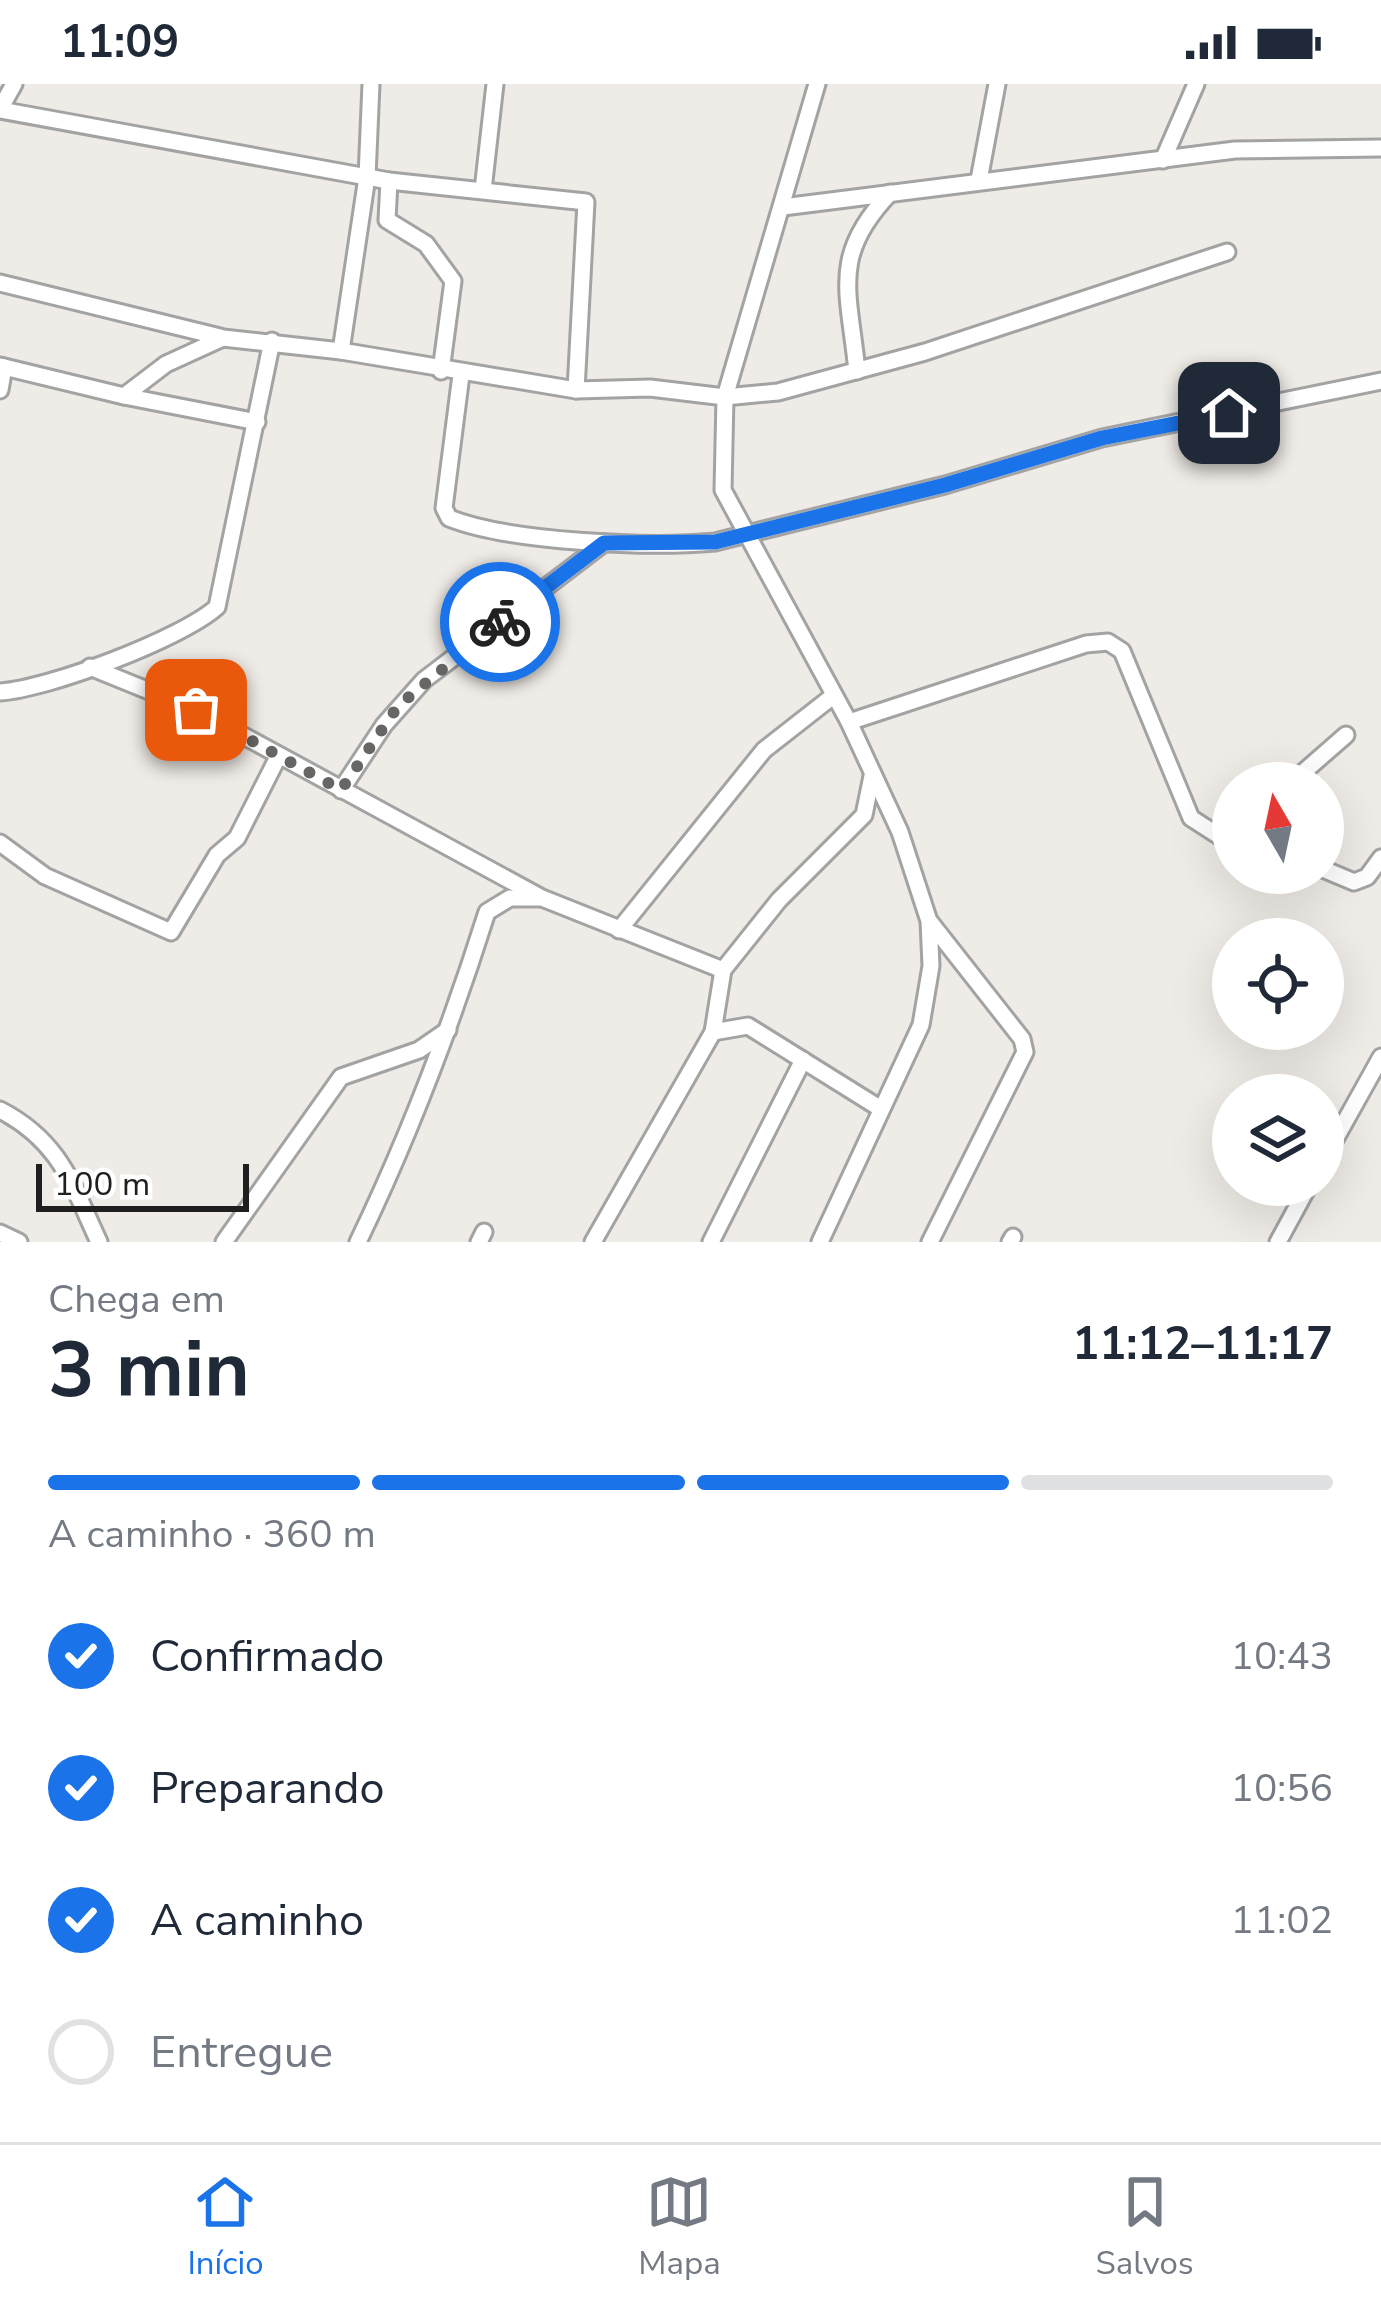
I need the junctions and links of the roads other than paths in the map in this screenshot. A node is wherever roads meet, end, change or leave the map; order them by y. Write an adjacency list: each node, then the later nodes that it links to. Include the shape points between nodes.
1 (14, 84): 7 (street)
2 (371, 84): 10 (street)
3 (496, 84): 13 (street)
4 (817, 84): 15 (street)
5 (997, 84): 11 (street)
6 (1196, 84): 9 (street)
7 (0, 109): 10 (street)
8 (1381, 148): 9 (street, via 1235,150)
9 (1163, 160): 11 (street)
10 (368, 177): 12 (street); 20 (street)
11 (980, 180): 14 (street)
12 (389, 181): 13 (street); 22 (street, via 387,220 426,244 453,281)
13 (483, 190): 27 (street, via 578,198 590,208)
14 (890, 194): 15 (street); 23 (street, via 862,222 849,252)
15 (783, 207): 29 (street)
16 (1227, 252): 23 (street)
17 (0, 283): 18 (street)
18 (223, 338): 19 (street); 28 (street, via 166,364)
19 (272, 341): 20 (street); 30 (street)
20 (341, 351): 22 (street)
21 (2, 366): 26 (street); 28 (street)
22 (441, 371): 24 (street)
23 (857, 371): 29 (street)
24 (461, 375): 27 (street); 32 (street, via 445,514)
25 (1381, 381): 31 (street, via 1102,438)
26 (0, 390)
27 (576, 391): 29 (street)
28 (124, 396): 30 (street)
29 (724, 397): 31 (street, via 723,490)
30 (256, 422): 33 (street, via 217,607)
31 (745, 535): 32 (street, via 683,545); 35 (street)
32 (604, 543): 41 (street, via 424,680)
33 (90, 668): 34 (street); 38 (street, via 196,710)
34 (0, 692)
35 (832, 696): 36 (street); 50 (street, via 764,750)
36 (849, 722): 40 (street); 43 (street, via 1108,642 1122,651 1190,818)
37 (1346, 735): 39 (street)
38 (278, 757): 41 (street); 45 (street, via 237,838 217,855 171,932 45,876)
39 (1316, 762)
40 (872, 774): 42 (street); 44 (street)
41 (341, 790): 48 (street)
42 (864, 815): 44 (street); 51 (street)
43 (1212, 830)
44 (900, 832): 49 (street)
45 (0, 843)
46 (1381, 858): 47 (street, via 1367,877)
47 (1344, 878)
48 (542, 898): 50 (street); 52 (street, via 510,898 487,912)
49 (929, 921): 56 (street, via 929,994); 68 (street, via 1025,1052)
50 (619, 930): 51 (street)
51 (723, 970): 53 (street)
52 (452, 1027): 63 (street, via 419,1050 340,1077); 64 (street)
53 (713, 1032): 55 (street, via 748,1026); 65 (street)
54 (1381, 1057): 58 (street)
55 (803, 1060): 56 (street); 66 (street)
56 (881, 1109): 67 (street)
57 (0, 1110): 62 (street, via 48,1143)
58 (1344, 1123)
59 (1298, 1206): 69 (street)
60 (0, 1232): 61 (street)
61 (19, 1242)
62 (99, 1242)
63 (224, 1242)
64 (358, 1242)
65 (593, 1242)
66 (711, 1242)
67 (820, 1242)
68 (930, 1242)
69 (1278, 1242)

